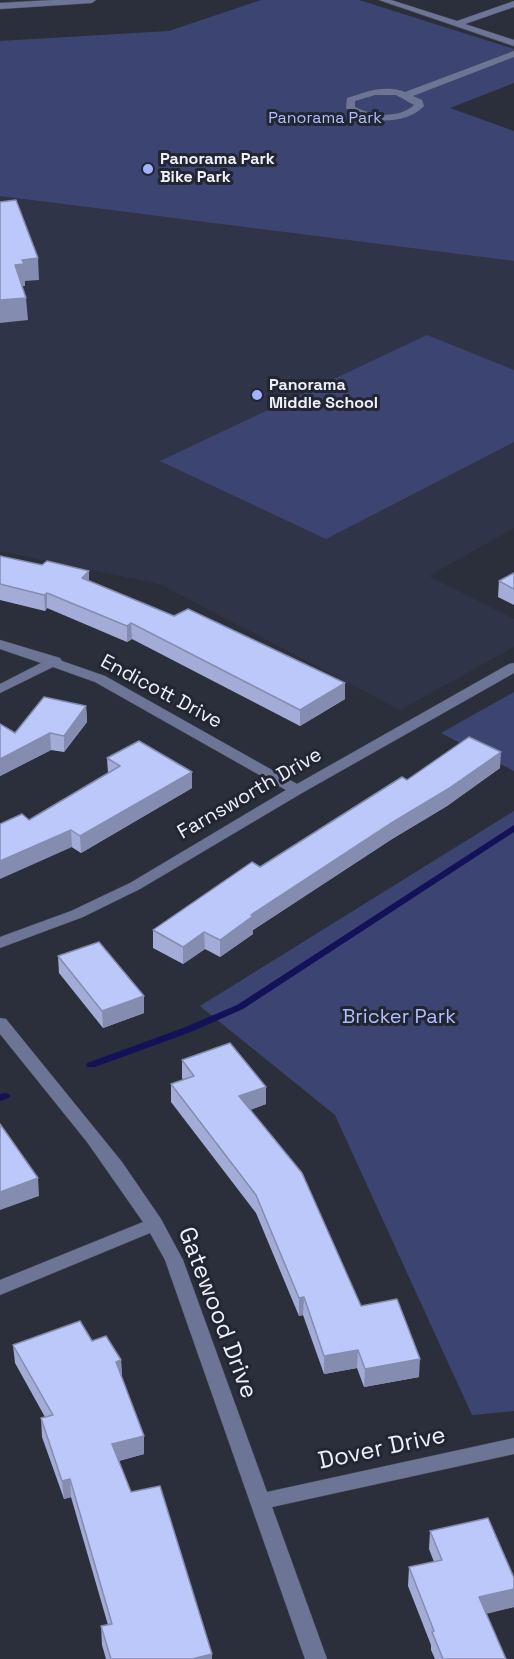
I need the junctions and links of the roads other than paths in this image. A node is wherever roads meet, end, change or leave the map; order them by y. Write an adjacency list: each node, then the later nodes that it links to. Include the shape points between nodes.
1 (92, 0): 4 (street)
2 (383, 0): 5 (street)
3 (514, 4): 5 (street)
4 (0, 6)
5 (458, 24): 6 (street)
6 (514, 43)
7 (514, 54): 8 (street)
8 (407, 95): 8 (street, via 363,93 348,104 366,115 400,116 419,106)
9 (0, 644): 10 (street, Endicott Drive)
10 (55, 662): 12 (street); 13 (street, Endicott Drive, via 100,679)
11 (514, 667): 13 (street, Farnsworth Drive)
12 (0, 689)
13 (297, 790): 14 (street, Farnsworth Drive, via 135,886 77,914)
14 (0, 942)
15 (0, 1023): 16 (street, Gatewood Drive, via 125,1180)
16 (155, 1224): 17 (street); 19 (street, Gatewood Drive, via 174,1260)
17 (0, 1288)
18 (514, 1446): 19 (street, Dover Drive)
19 (261, 1501): 20 (street, Gatewood Drive)
20 (316, 1659)

